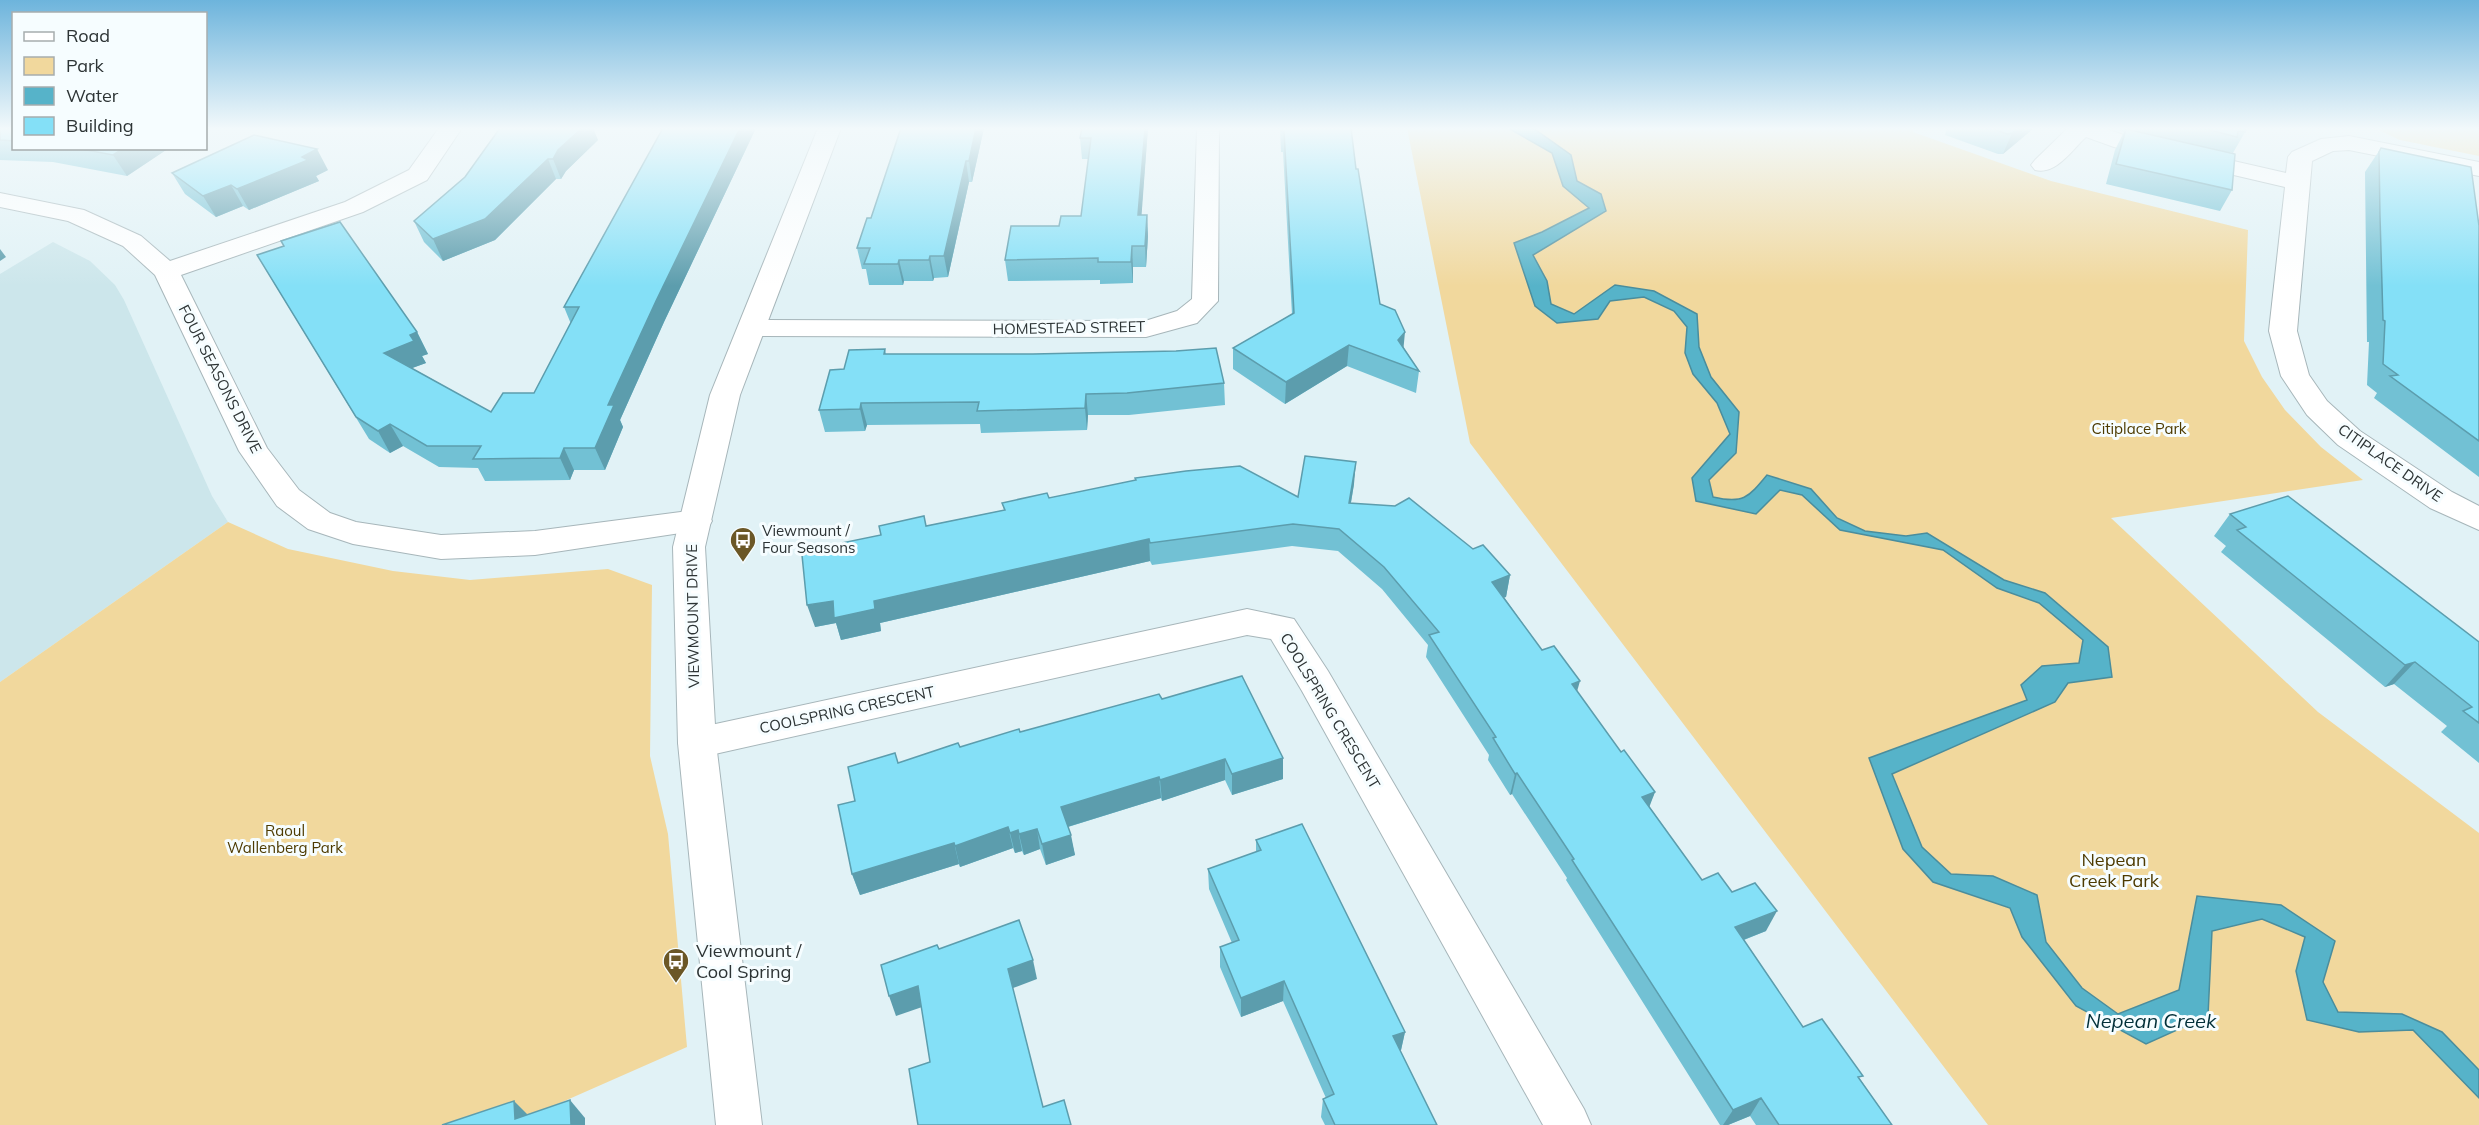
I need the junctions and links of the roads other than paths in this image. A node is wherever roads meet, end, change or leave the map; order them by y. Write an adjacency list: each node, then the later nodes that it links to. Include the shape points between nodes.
1 (407, 180): 7 (street, via 354,207)
2 (810, 180): 8 (street, VIEWMOUNT DRIVE)
3 (1207, 180): 8 (street, HOMESTEAD STREET, via 1205,301 1187,317 1146,329)
4 (2287, 180): 5 (street)
5 (2298, 183): 9 (street, CITIPLACE DRIVE, via 2283,332 2295,376 2317,408 2349,438 2441,500)
6 (0, 200): 7 (street, FOUR SEASONS DRIVE, via 75,215 132,241)
7 (166, 271): 10 (street, FOUR SEASONS DRIVE, via 254,451 288,498 319,521 354,533 441,547 536,543)
8 (753, 328): 10 (street, VIEWMOUNT DRIVE, via 725,395)
9 (2479, 519)
10 (696, 521): 11 (street, VIEWMOUNT DRIVE, via 690,547)
11 (697, 743): 12 (street, VIEWMOUNT DRIVE); 13 (street, COOLSPRING CRESCENT, via 1247,622 1282,628)
12 (739, 1125)
13 (1568, 1125)

